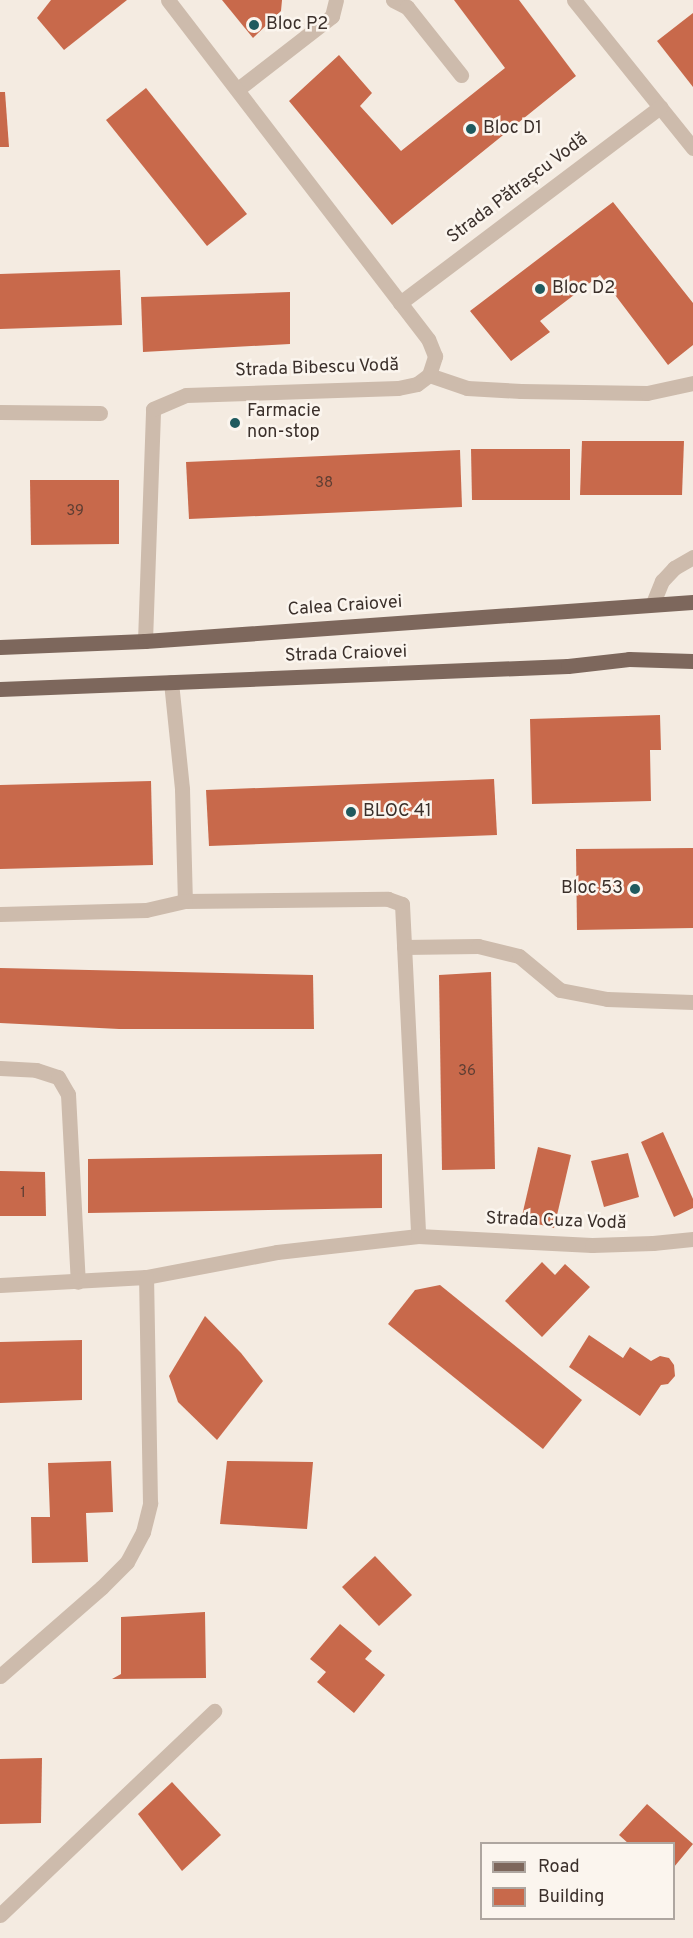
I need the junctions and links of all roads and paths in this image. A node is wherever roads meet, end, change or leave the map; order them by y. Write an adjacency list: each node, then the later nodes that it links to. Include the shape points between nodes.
1 (168, 0): 6 (street)
2 (336, 0): 6 (street, via 332,16)
3 (393, 0): 5 (street, via 407,7)
4 (574, 0): 7 (street)
5 (461, 75)
6 (238, 89): 9 (street)
7 (660, 107): 8 (street); 9 (street, Strada Pătrașcu Vodă)
8 (693, 148)
9 (400, 303): 10 (street, via 428,339 435,356)
10 (429, 375): 11 (street, via 467,388 521,391 647,393); 17 (street, Strada Bibescu Vodă, via 417,384 398,388 186,395 153,409)
11 (693, 383)
12 (0, 412): 13 (street)
13 (100, 413)
14 (693, 557): 16 (street, via 662,581)
15 (693, 602): 16 (main road, Calea Craiovei)
16 (652, 603): 17 (main road, Calea Craiovei)
17 (145, 641): 18 (main road, Calea Craiovei)
18 (0, 647)
19 (693, 661): 20 (main road, Strada Craiovei, via 628,659 568,666)
20 (171, 682): 21 (main road, Strada Craiovei); 22 (street, via 182,789)
21 (0, 689)
22 (185, 901): 23 (street, via 146,910); 24 (street, via 388,900 402,904)
23 (0, 914)
24 (404, 947): 25 (street, via 478,946 519,956 560,990 607,999); 27 (street)
25 (693, 1002)
26 (0, 1068): 30 (street, via 36,1070 58,1077 68,1094)
27 (418, 1236): 28 (street, Strada Cuza Vodă, via 592,1245); 29 (street, Strada Cuza Vodă, via 277,1252)
28 (693, 1239)
29 (146, 1277): 30 (street, Strada Cuza Vodă); 32 (street, via 150,1503 143,1532 127,1562)
30 (78, 1282): 31 (street, Strada Cuza Vodă)
31 (0, 1285)
32 (0, 1676)
33 (214, 1711): 34 (street)
34 (0, 1915)

